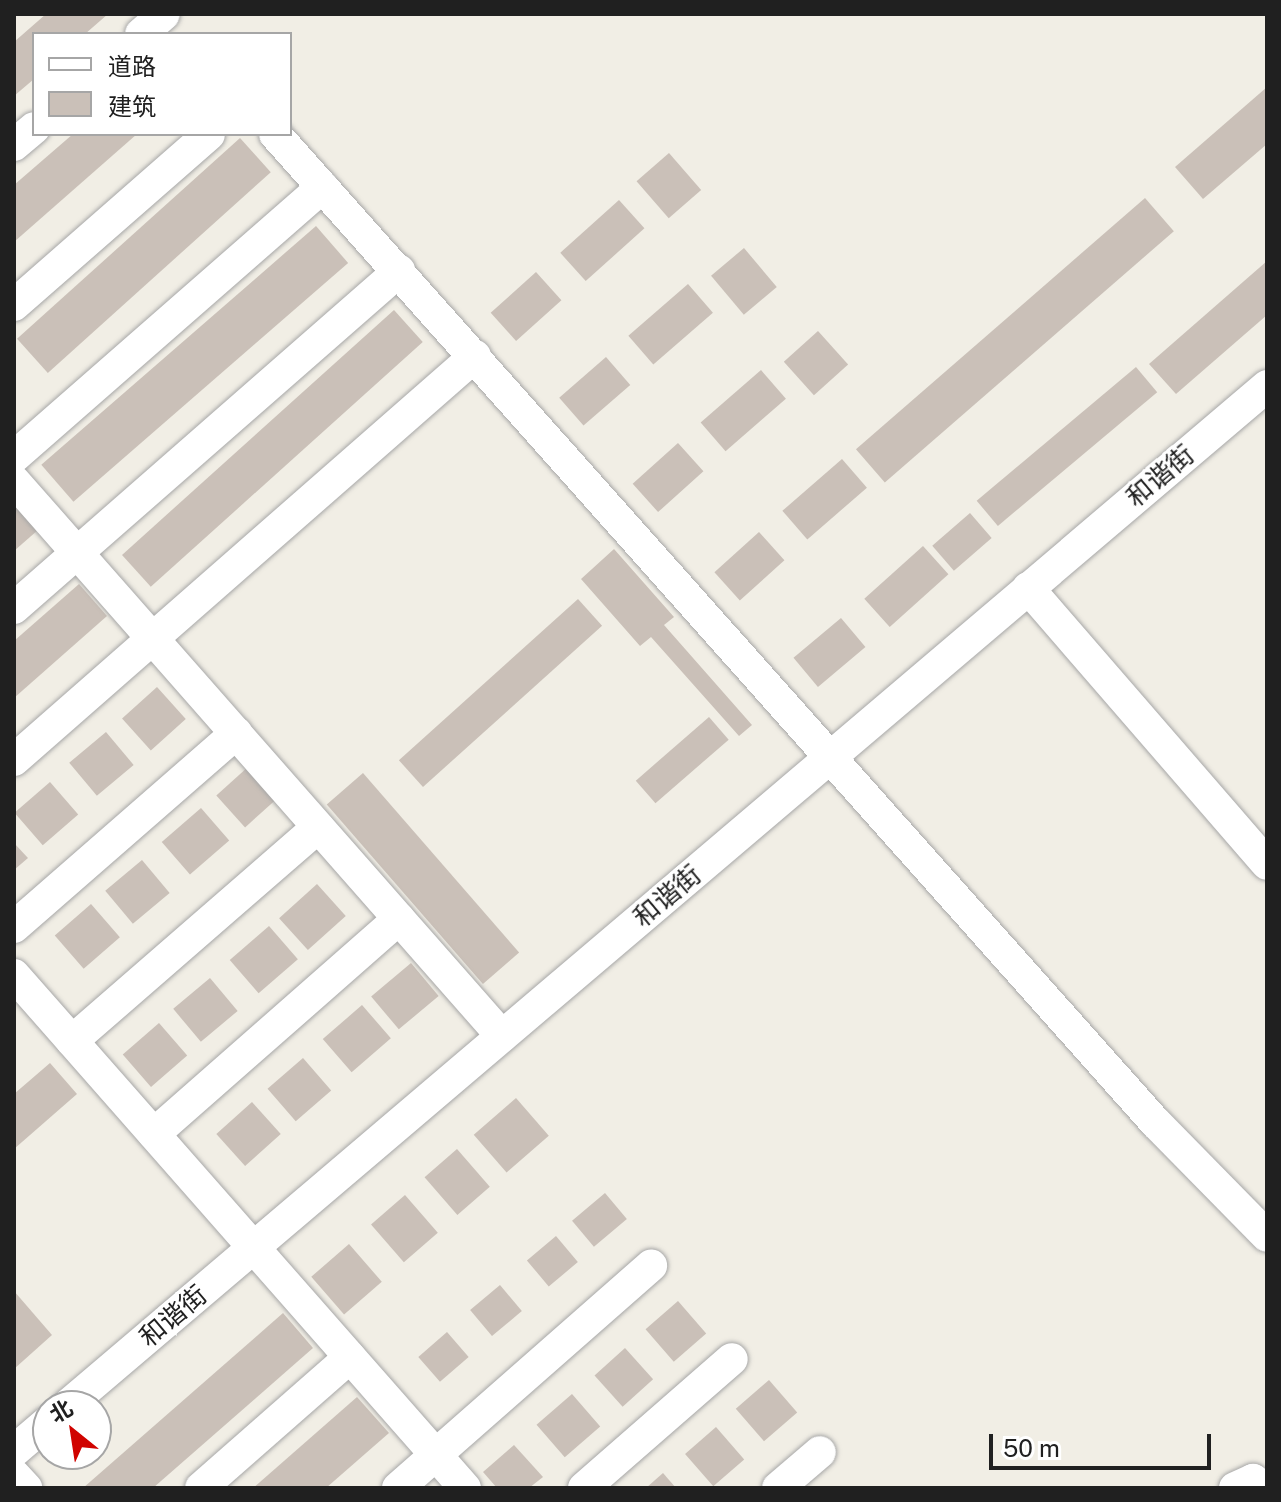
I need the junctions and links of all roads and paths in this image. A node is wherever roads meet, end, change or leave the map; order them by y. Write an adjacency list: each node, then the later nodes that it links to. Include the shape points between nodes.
1 (165, 14): 2 (street); 3 (street)
2 (143, 32)
3 (183, 32)
4 (32, 130): 7 (street)
5 (207, 136): 10 (street)
6 (277, 136): 8 (street)
7 (14, 145)
8 (322, 187): 9 (street); 13 (street)
9 (399, 271): 11 (street); 15 (street)
10 (14, 305)
11 (475, 356): 18 (street); 20 (street)
12 (1267, 386): 16 (street, 和谐街)
13 (14, 457)
14 (14, 481): 15 (street)
15 (77, 552): 17 (street); 18 (street)
16 (1028, 588): 20 (street, 和谐街); 23 (street)
17 (14, 608)
18 (152, 638): 19 (street); 21 (street)
19 (236, 733): 22 (street); 25 (street)
20 (833, 754): 27 (street, 和谐街); 30 (street, via 1156,1123)
21 (14, 760)
22 (318, 827): 24 (street); 28 (street)
23 (1267, 864)
24 (399, 919): 27 (street); 29 (street)
25 (14, 927)
26 (14, 975): 28 (street)
27 (502, 1036): 31 (street, 和谐街)
28 (72, 1041): 29 (street)
29 (154, 1134): 31 (street)
30 (1267, 1236)
31 (253, 1247): 33 (street); 35 (street, 和谐街)
32 (651, 1266): 39 (street)
33 (350, 1357): 39 (street); 42 (street)
34 (732, 1359): 45 (street)
35 (86, 1390)
36 (32, 1436): 37 (street)
37 (14, 1451)
38 (820, 1452): 46 (street)
39 (436, 1455): 43 (street); 44 (street)
40 (14, 1475): 41 (street)
41 (26, 1488)
42 (201, 1488)
43 (398, 1488)
44 (465, 1488)
45 (584, 1488)
46 (778, 1488)

